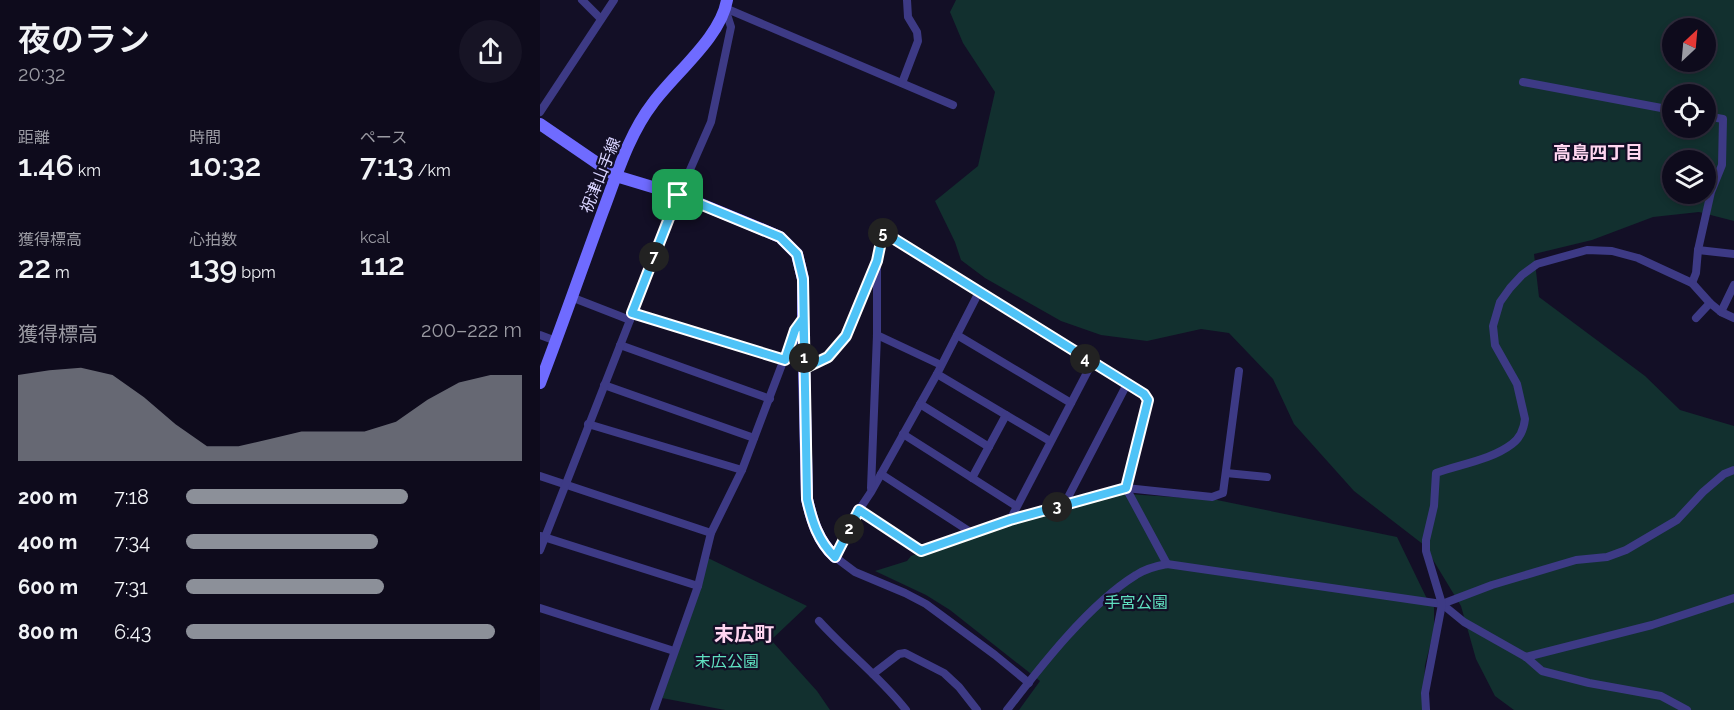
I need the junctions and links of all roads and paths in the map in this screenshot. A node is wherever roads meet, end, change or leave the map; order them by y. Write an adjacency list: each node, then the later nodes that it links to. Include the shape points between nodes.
1 (582, 0): 5 (street)
2 (614, 0): 5 (street)
3 (908, 0): 7 (street, via 908,17 918,41)
4 (726, 4): 7 (street); 13 (street, 祝津山手線, via 708,39 643,116); 14 (street, via 731,27 711,122)
5 (601, 19): 10 (street)
6 (1523, 82): 9 (street)
7 (902, 83): 8 (street)
8 (953, 105)
9 (1662, 108)
10 (540, 112)
11 (1716, 118): 15 (street, via 1723,119 1722,165 1710,192)
12 (540, 124): 13 (street)
13 (616, 176): 14 (street); 21 (street, 祝津山手線)
14 (678, 195): 24 (street); 27 (street, via 780,237 797,254 803,279)
15 (1698, 250): 16 (street); 18 (street)
16 (1734, 254)
17 (877, 261): 20 (street, via 883,232); 29 (street); 36 (street, via 846,336 828,357)
18 (1692, 283): 22 (street); 73 (street, via 1638,258 1587,250 1537,264 1510,288 1500,302 1492,326 1496,345 1517,384 1524,424 1512,444 1436,473 1426,550)
19 (1734, 285): 23 (street)
20 (979, 292): 30 (street); 34 (street)
21 (571, 297): 24 (street); 31 (street, 祝津山手線)
22 (1710, 303): 23 (street); 25 (street)
23 (1721, 312): 26 (street)
24 (631, 316): 32 (street); 33 (street)
25 (1696, 318)
26 (1734, 318)
27 (803, 319): 33 (street); 36 (street)
28 (540, 335): 31 (street)
29 (877, 335): 35 (street); 60 (street)
30 (957, 335): 35 (street); 43 (street)
31 (556, 340): 39 (street, 祝津山手線)
32 (620, 345): 41 (street); 42 (street)
33 (785, 360): 42 (street)
34 (1092, 363): 40 (street); 43 (street)
35 (941, 365): 38 (street)
36 (805, 368): 69 (street, via 807,499 812,522)
37 (1239, 371): 53 (street)
38 (937, 374): 44 (street); 45 (street)
39 (541, 380)
40 (1127, 384): 59 (street, via 1148,400); 61 (street)
41 (604, 385): 46 (street); 48 (street)
42 (770, 399): 48 (street)
43 (1071, 403): 49 (street)
44 (920, 404): 47 (street); 50 (street)
45 (1006, 415): 49 (street); 50 (street)
46 (588, 424): 51 (street); 58 (street)
47 (903, 434): 54 (street); 57 (street)
48 (754, 438): 51 (street)
49 (1050, 441): 62 (street)
50 (989, 447): 57 (street)
51 (742, 470): 66 (street)
52 (1734, 470): 73 (street, via 1703,492 1677,520 1626,550 1607,557 1576,560)
53 (1226, 473): 56 (street); 59 (street, via 1223,493 1212,497)
54 (881, 474): 60 (street); 65 (street)
55 (540, 476): 58 (street)
56 (1267, 477)
57 (972, 478): 62 (street)
58 (566, 485): 66 (street); 67 (street)
59 (1126, 488): 61 (street); 70 (street)
60 (871, 492): 63 (street)
61 (1064, 505): 64 (street)
62 (1016, 506): 64 (street)
63 (859, 510): 65 (street, via 921,551); 69 (street)
64 (1010, 520): 65 (street)
65 (972, 532)
66 (711, 533): 71 (street)
67 (542, 536): 68 (street); 71 (street)
68 (540, 550)
69 (835, 557): 79 (street, via 855,572 926,604)
70 (1167, 564): 73 (street); 79 (street, via 1138,574 1118,587 1059,646)
71 (698, 586): 76 (street)
72 (1734, 598): 77 (street, via 1652,625)
73 (1442, 604): 77 (street); 84 (street, via 1425,693)
74 (540, 608): 76 (street)
75 (819, 621): 78 (street)
76 (674, 651): 80 (street)
77 (1526, 657): 85 (street, via 1542,671 1661,696)
78 (873, 674): 81 (street); 82 (street, via 905,653 944,673)
79 (1029, 683): 83 (street)
80 (654, 710)
81 (906, 710)
82 (977, 710)
83 (1007, 710)
84 (1426, 710)
85 (1687, 710)

